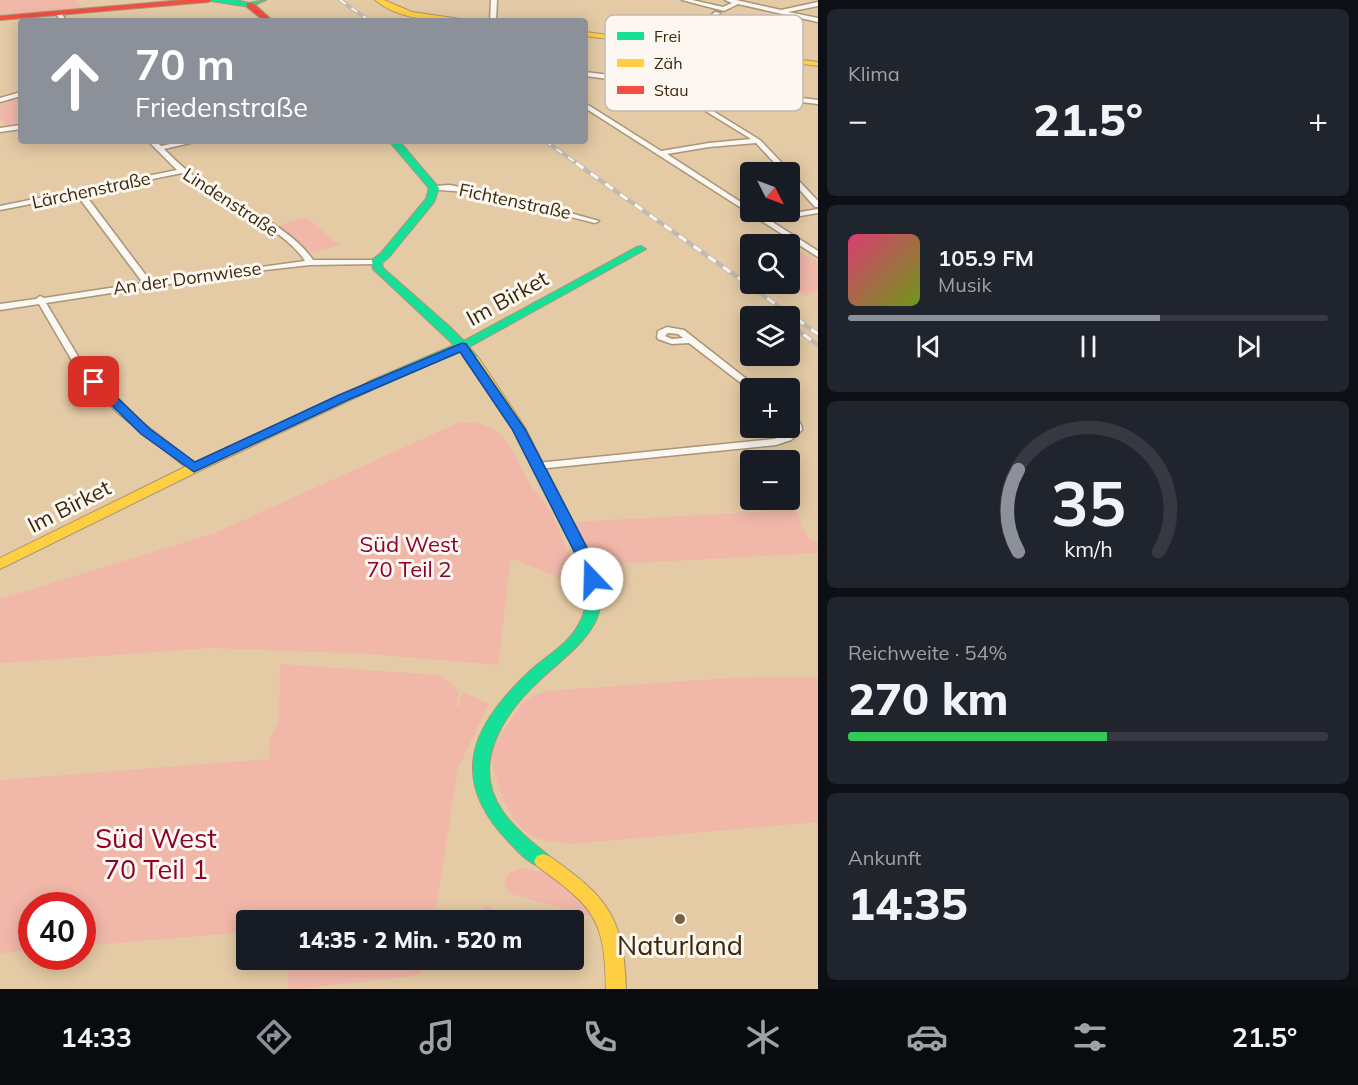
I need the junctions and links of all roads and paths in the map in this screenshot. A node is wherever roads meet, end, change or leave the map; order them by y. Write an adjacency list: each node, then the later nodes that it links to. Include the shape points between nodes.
1 (209, 0): 5 (street); 14 (street)
2 (494, 0): 19 (street)
3 (685, 0): 8 (street, via 724,9)
4 (728, 0): 8 (street)
5 (234, 1): 6 (street)
6 (257, 1): 17 (street)
7 (385, 2): 18 (street, via 418,14)
8 (737, 2): 10 (street)
9 (818, 4): 10 (street)
10 (779, 12): 13 (street)
11 (717, 13): 12 (street)
12 (715, 15)
13 (794, 15)
14 (61, 17): 16 (street)
15 (803, 17): 20 (street)
16 (0, 18)
17 (267, 18)
18 (448, 18)
19 (493, 18)
20 (818, 20)
21 (588, 34): 22 (street)
22 (605, 36)
23 (803, 62): 24 (street)
24 (818, 64)
25 (588, 74): 26 (street)
26 (605, 76)
27 (18, 95): 28 (street)
28 (0, 100)
29 (803, 100): 30 (street)
30 (818, 102)
31 (588, 107): 40 (street)
32 (709, 111): 35 (street)
33 (18, 127): 34 (street)
34 (1, 128)
35 (758, 141): 40 (street); 41 (street)
36 (155, 144): 39 (street, Lindenstraße)
37 (180, 144): 39 (street)
38 (397, 144): 44 (street)
39 (159, 148): 42 (street, Lindenstraße)
40 (661, 153): 46 (street)
41 (778, 162)
42 (183, 171): 45 (street, Lärchenstraße); 56 (street, Lindenstraße, via 281,234)
43 (800, 186): 47 (street)
44 (434, 188): 51 (street, Fichtenstraße, via 450,187 558,209); 55 (street, via 431,200)
45 (80, 193): 48 (street, Lärchenstraße); 57 (street)
46 (740, 204)
47 (818, 205)
48 (0, 208)
49 (818, 211): 50 (street)
50 (800, 214)
51 (595, 221)
52 (767, 222): 54 (street)
53 (641, 249): 61 (street, Im Birket)
54 (818, 255)
55 (376, 262): 56 (street, An der Dornwiese); 61 (street, via 378,269)
56 (310, 263): 57 (street, An der Dornwiese)
57 (147, 283): 58 (street, An der Dornwiese)
58 (40, 299): 59 (street, An der Dornwiese); 65 (street, via 81,369 120,410)
59 (0, 307)
60 (690, 340): 62 (street)
61 (462, 346): 64 (street, via 512,418); 65 (street, Im Birket)
62 (740, 378)
63 (787, 438): 64 (street)
64 (537, 466): 67 (street, via 589,565 594,592 592,611 587,626 500,713 480,754 478,773 480,785 504,829 532,855 579,885 600,909 612,932)
65 (194, 468): 66 (street, Im Birket)
66 (0, 564)
67 (616, 989)

